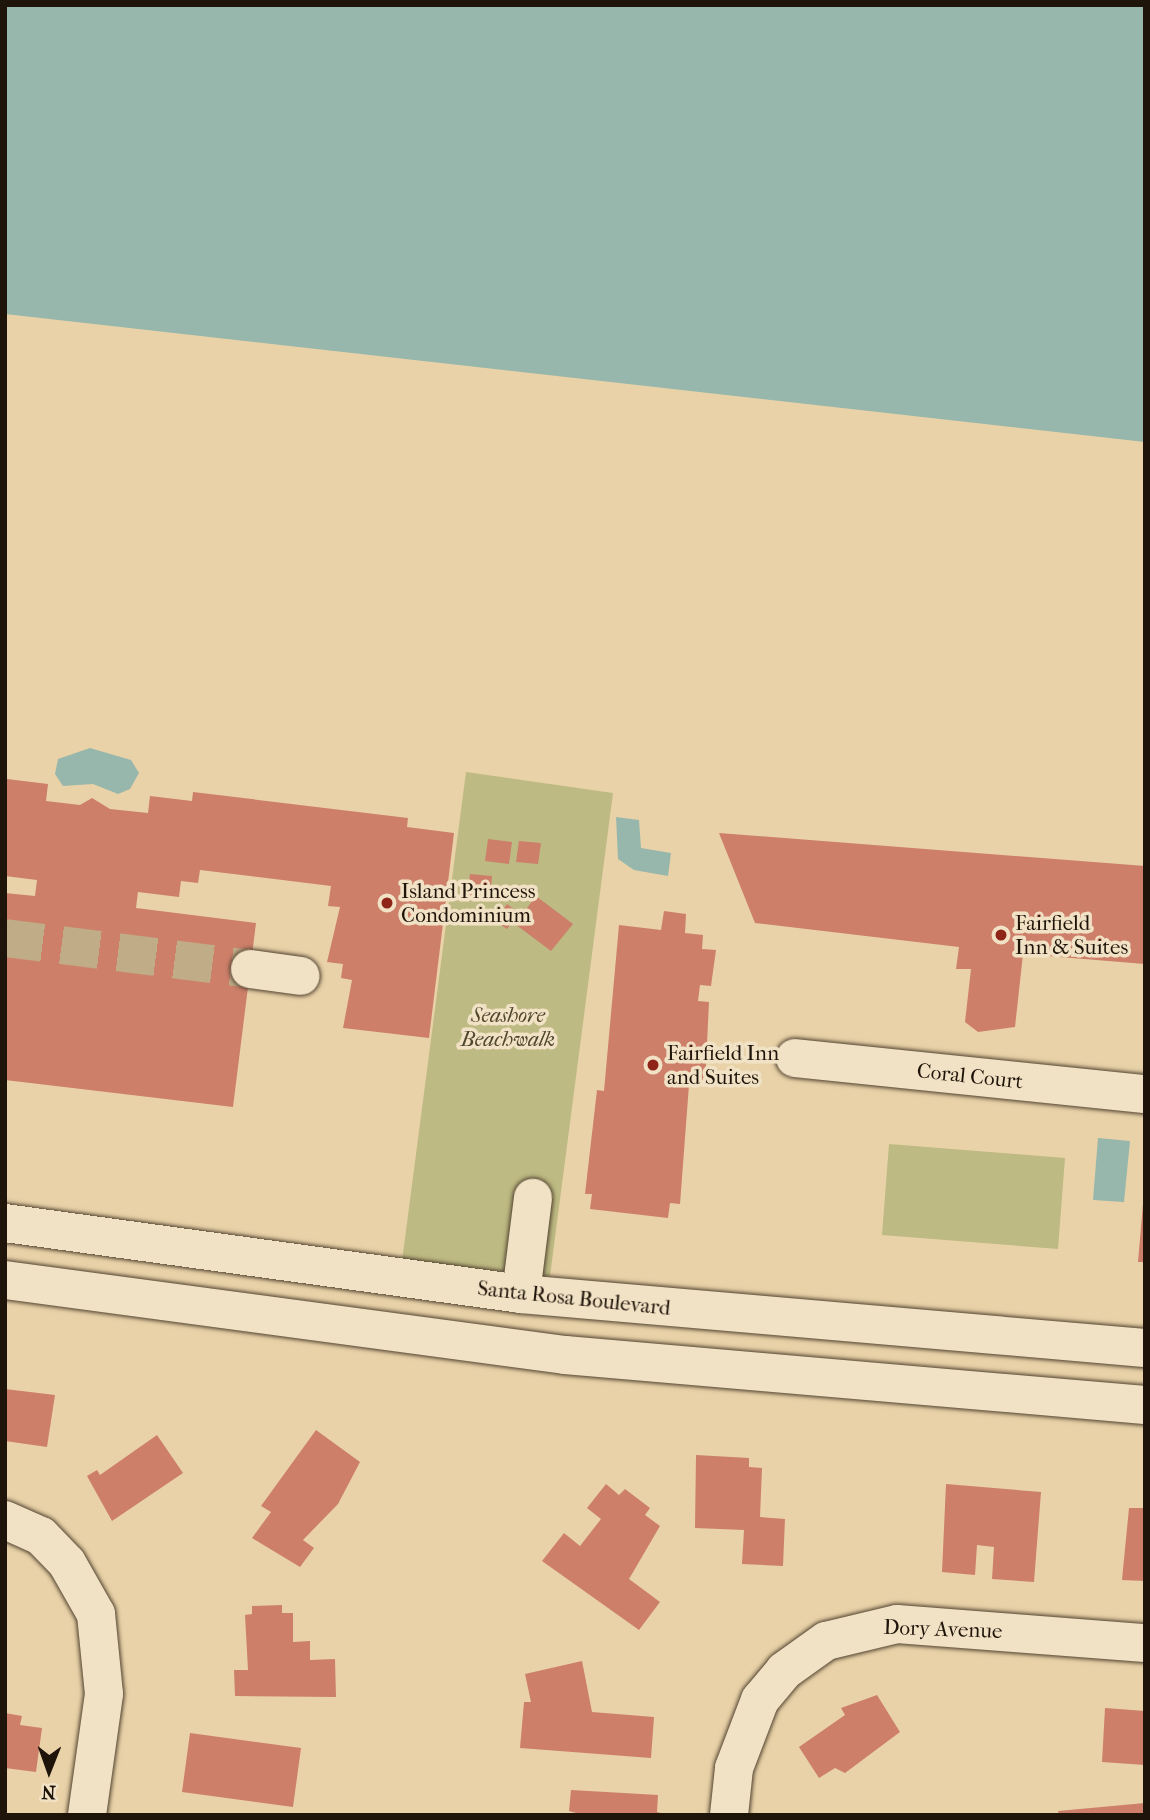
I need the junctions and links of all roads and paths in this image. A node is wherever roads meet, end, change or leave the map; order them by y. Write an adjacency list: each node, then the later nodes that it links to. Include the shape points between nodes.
1 (250, 969): 2 (street)
2 (301, 976)
3 (795, 1058): 4 (street, Coral Court)
4 (1145, 1094)
5 (533, 1198): 9 (street)
6 (5, 1223): 8 (street, Santa Rosa Boulevard)
7 (5, 1280): 10 (street)
8 (475, 1288): 9 (street, Santa Rosa Boulevard); 10 (street)
9 (522, 1294): 11 (street, Santa Rosa Boulevard)
10 (468, 1342): 12 (street)
11 (1145, 1348)
12 (1145, 1405)
13 (5, 1520): 15 (street, via 41,1536 67,1563 96,1614 103,1694)
14 (1145, 1643): 16 (street, Dory Avenue, via 897,1624 826,1641 784,1671 760,1700 734,1768)
15 (87, 1815)
16 (729, 1815)

